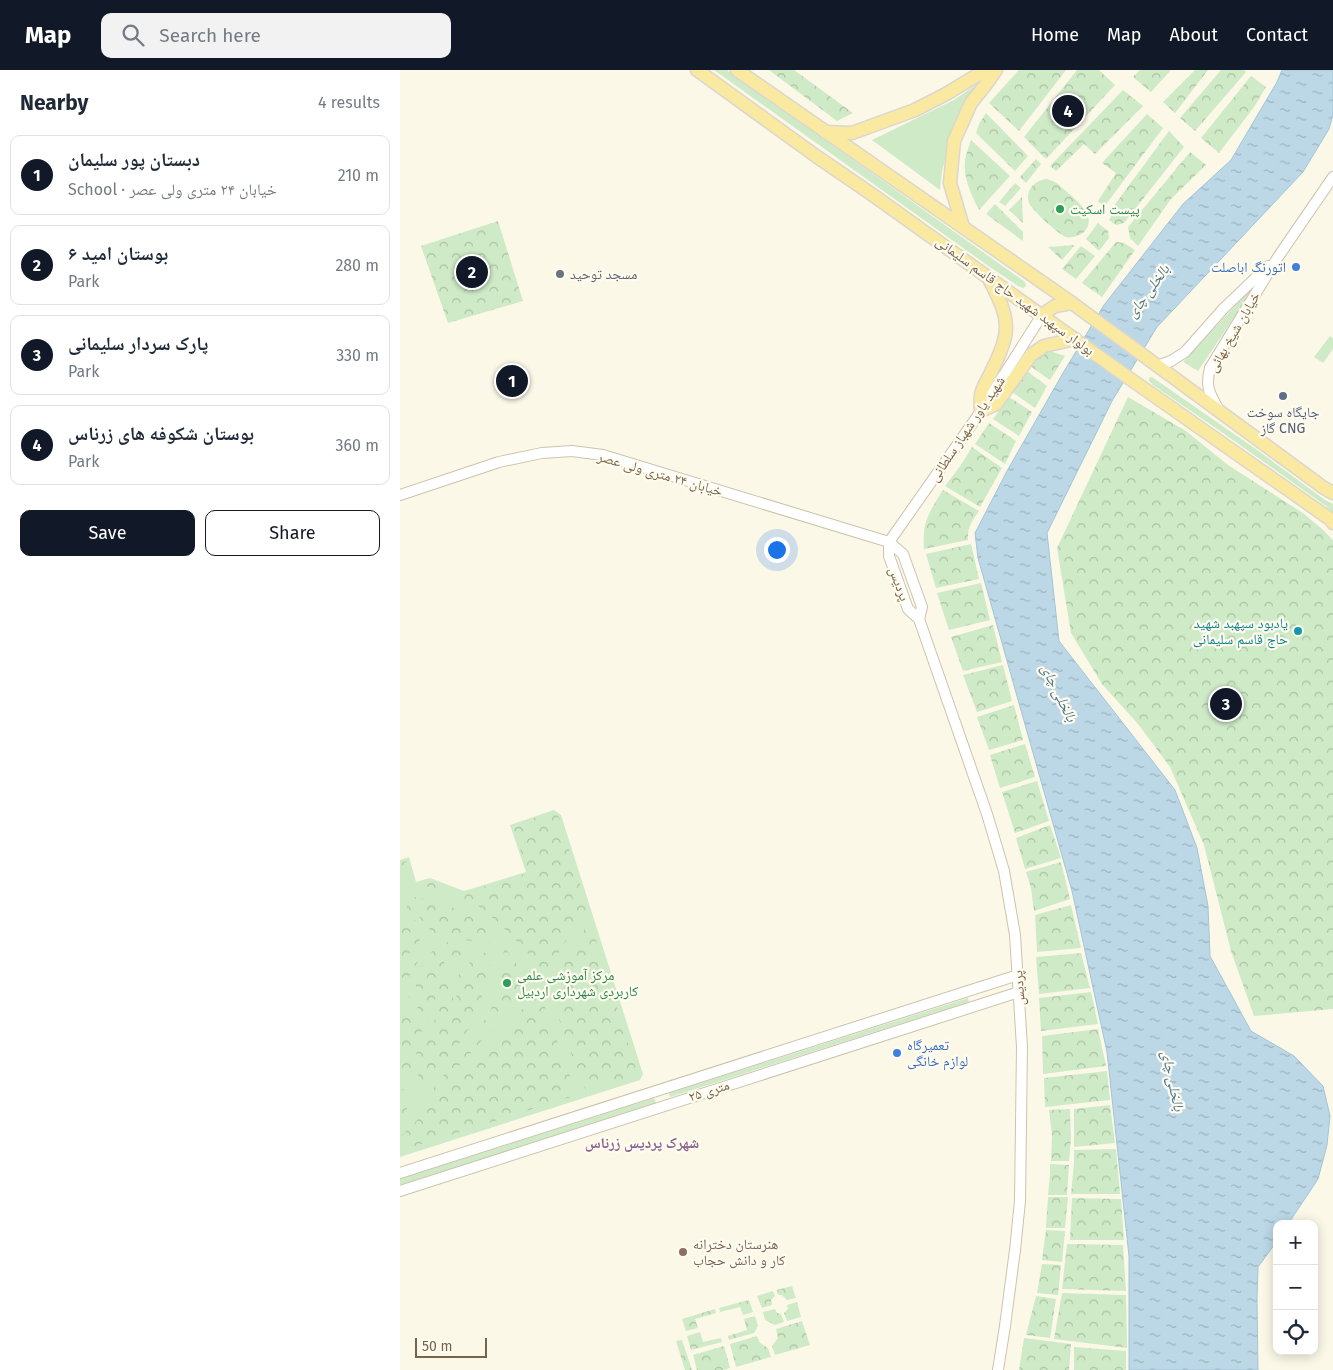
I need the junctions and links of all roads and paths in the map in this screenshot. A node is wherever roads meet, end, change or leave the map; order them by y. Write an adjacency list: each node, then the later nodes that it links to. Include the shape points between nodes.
1 (697, 70): 9 (main road, بولوار سپهبد شهید حاج قاسم سلیمانی)
2 (737, 70): 5 (main road, بولوار سپهبد شهید حاج قاسم سلیمانی)
3 (988, 70): 5 (main road, via 906,113 852,133)
4 (996, 70): 7 (main road, via 971,103 954,141 950,183)
5 (824, 132): 7 (main road, بولوار سپهبد شهید حاج قاسم سلیمانی)
6 (1333, 177): 8 (street, خیابان شیخ بهائی)
7 (963, 227): 10 (main road, بولوار سپهبد شهید حاج قاسم سلیمانی)
8 (1278, 257): 13 (street, خیابان شیخ بهائی, via 1224,308 1185,352); 14 (street, خیابان شیخ بهائی, via 1210,368 1207,380)
9 (988, 277): 11 (main road, بولوار سپهبد شهید حاج قاسم سلیمانی); 15 (main road, via 1004,311 1006,336 981,394)
10 (1072, 303): 11 (main road, via 1055,306); 13 (main road, بولوار سپهبد شهید حاج قاسم سلیمانی)
11 (1042, 315): 12 (main road, بولوار سپهبد شهید حاج قاسم سلیمانی); 15 (street, شهید یاور شهباز سلطانی)
12 (1077, 340): 15 (main road, via 1044,346 1031,355 996,404); 18 (main road, بولوار سپهبد شهید حاج قاسم سلیمانی)
13 (1156, 364): 14 (main road, بولوار سپهبد شهید حاج قاسم سلیمانی)
14 (1218, 410): 16 (main road, بولوار سپهبد شهید حاج قاسم سلیمانی)
15 (981, 411): 19 (street, شهید یاور شهباز سلطانی)
16 (1333, 493)
17 (400, 495): 19 (street, خیابان ۲۴ متری ولی عصر, via 499,462 572,451 610,457)
18 (1333, 523)
19 (889, 542): 20 (street, پردیس, via 904,554 922,607 919,619 987,814 1004,872)
20 (1018, 975): 21 (street, پردیس); 22 (street, ۲۵ متری)
21 (1019, 992): 23 (street, ۲۵ متری); 26 (street, پردیس, via 1022,1047 1020,1201)
22 (662, 1089): 23 (street); 24 (street, ۲۵ متری)
23 (667, 1105): 25 (street, ۲۵ متری)
24 (400, 1173)
25 (400, 1191)
26 (998, 1370)

